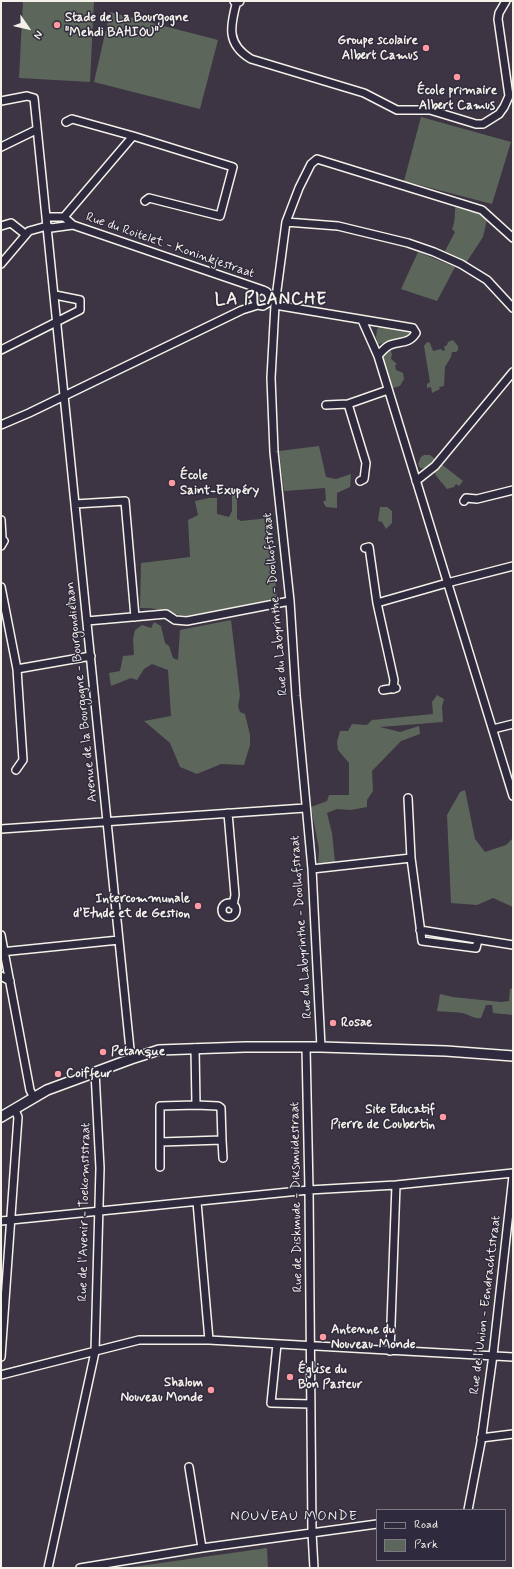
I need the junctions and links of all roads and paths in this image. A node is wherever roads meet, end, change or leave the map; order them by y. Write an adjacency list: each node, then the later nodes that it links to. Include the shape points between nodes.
1 (237, 1): 2 (street, via 231,21 232,35 241,52 251,59 360,91 397,110 430,110 479,124 488,122 499,114 508,96 498,19 498,12)
2 (506, 1)
3 (1, 101): 5 (street, Avenue de la Bourgogne - Bourgondiëlaan, via 27,96 34,98)
4 (66, 122): 6 (street, via 72,119)
5 (36, 130): 7 (street); 10 (street, Avenue de la Bourgogne - Bourgondiëlaan)
6 (133, 136): 8 (street, via 234,167 220,216 149,198); 9 (street)
7 (1, 147)
8 (145, 201)
9 (64, 216): 10 (street); 12 (street, Rue du Roitelet - Koninkjestraat)
10 (46, 217): 14 (street, Avenue de la Bourgogne - Bourgondiëlaan)
11 (286, 222): 16 (street, Rue du Labyrinthe - Doolhofstraat, via 299,188 311,164 317,159 482,210); 20 (street, Rue du Labyrinthe - Doolhofstraat); 22 (street, via 338,226 434,252 461,264 487,280)
12 (73, 225): 14 (street, Rue du Roitelet - Koninkjestraat, via 51,228); 18 (street, Rue du Roitelet - Koninkjestraat)
13 (1, 226): 15 (street, via 11,223)
14 (47, 226): 15 (street, Rue du Roitelet - Koninkjestraat); 19 (street, Avenue de la Bourgogne - Bourgondiëlaan)
15 (26, 234): 17 (street)
16 (513, 238)
17 (1, 264)
18 (260, 290): 20 (street, Rue du Roitelet - Koninkjestraat, via 267,292); 21 (street, via 254,297)
19 (55, 294): 24 (street, Avenue de la Bourgogne - Bourgondiëlaan); 24 (street, via 80,300 80,310)
20 (274, 303): 21 (street); 23 (street); 44 (street, Rue du Labyrinthe - Doolhofstraat, via 271,378 274,452)
21 (258, 305): 29 (street, via 242,310)
22 (513, 308)
23 (362, 320): 26 (street); 26 (street, via 410,327 416,333 412,339 391,345)
24 (57, 322): 25 (street); 29 (street, Avenue de la Bourgogne - Bourgondiëlaan)
25 (1, 350)
26 (378, 356): 28 (street)
27 (513, 372): 33 (street, via 435,466)
28 (388, 390): 30 (street); 33 (street)
29 (64, 395): 32 (street); 37 (street, Avenue de la Bourgogne - Bourgondiëlaan)
30 (348, 404): 31 (street); 34 (street, via 366,462 364,479)
31 (326, 405)
32 (1, 425)
33 (416, 481): 42 (street)
34 (360, 482)
35 (513, 490): 36 (street, via 477,499 466,498)
36 (464, 501)
37 (75, 504): 46 (street, via 126,501); 47 (street, Avenue de la Bourgogne - Bourgondiëlaan)
38 (1, 520): 39 (street)
39 (1, 544)
40 (364, 548): 45 (street, via 369,548)
41 (513, 566): 42 (street)
42 (447, 583): 45 (street); 52 (street)
43 (1, 587): 49 (street)
44 (290, 601): 46 (street, via 187,621 176,620 166,614); 56 (street, Rue du Labyrinthe - Doolhofstraat)
45 (377, 603): 50 (street, via 395,688)
46 (135, 617): 47 (street)
47 (87, 621): 48 (street, Avenue de la Bourgogne - Bourgondiëlaan)
48 (91, 656): 49 (street); 58 (street, Avenue de la Bourgogne - Bourgondiëlaan)
49 (17, 669): 53 (street, via 23,760)
50 (382, 690)
51 (513, 724): 52 (street)
52 (493, 729): 54 (street)
53 (16, 770)
54 (513, 796)
55 (408, 798): 60 (street)
56 (306, 808): 57 (street); 61 (street, Rue du Labyrinthe - Doolhofstraat)
57 (228, 813): 58 (street); 62 (street, via 235,895)
58 (108, 821): 59 (street); 65 (street, Avenue de la Bourgogne - Bourgondiëlaan)
59 (1, 829)
60 (411, 858): 61 (street); 63 (street)
61 (312, 869): 72 (street, Rue du Labyrinthe - Doolhofstraat)
62 (233, 905)
63 (420, 930): 66 (street); 66 (street, via 422,941 476,948)
64 (1, 935): 68 (street)
65 (119, 940): 68 (street); 75 (street, Avenue de la Bourgogne - Bourgondiëlaan)
66 (478, 940): 67 (street)
67 (513, 945)
68 (3, 952): 70 (street)
69 (1, 976): 70 (street)
70 (10, 981): 77 (street)
71 (306, 1047): 72 (street); 73 (street); 87 (street, Rue de Diskmude - Diksmuidestraat)
72 (321, 1047): 74 (street)
73 (195, 1048): 75 (street, via 159,1050); 78 (street)
74 (513, 1056)
75 (131, 1059): 76 (street)
76 (95, 1072): 77 (street, via 47,1090); 89 (street, Rue de l'Avenir - Toekomststraat, via 99,1118)
77 (34, 1098): 79 (street)
78 (196, 1105): 81 (street, via 221,1108); 82 (street, via 160,1106)
79 (15, 1110): 80 (street); 90 (street, via 18,1117)
80 (1, 1117)
81 (222, 1140): 82 (street); 83 (street)
82 (160, 1142): 84 (street)
83 (223, 1158)
84 (160, 1167)
85 (513, 1174): 86 (street); 97 (street, Rue de l'Union - Eendrachtstraat)
86 (396, 1185): 87 (street); 95 (street)
87 (309, 1190): 88 (street); 94 (street, Rue de Diskmude - Diksmuidestraat)
88 (197, 1202): 89 (street); 92 (street)
89 (100, 1210): 90 (street); 96 (street, Rue de l'Avenir - Toekomststraat)
90 (11, 1220): 91 (street); 98 (street)
91 (1, 1221)
92 (208, 1340): 93 (street); 96 (street, via 139,1340)
93 (277, 1344): 94 (street); 101 (street, via 271,1403)
94 (310, 1346): 95 (street); 101 (street, Rue de Diskmude - Diksmuidestraat)
95 (390, 1351): 97 (street)
96 (95, 1352): 100 (street); 109 (street, Rue de l'Avenir - Toekomststraat)
97 (493, 1355): 99 (street); 103 (street, Rue de l'Union - Eendrachtstraat)
98 (1, 1357)
99 (513, 1357)
100 (1, 1374)
101 (311, 1404): 107 (street, Rue de Diskmude - Diksmuidestraat)
102 (513, 1434): 103 (street)
103 (481, 1438): 105 (street, Rue de l'Union - Eendrachtstraat)
104 (189, 1467): 108 (street)
105 (468, 1509)
106 (376, 1524): 107 (street)
107 (312, 1533): 108 (street); 111 (street, Rue de Diskmude - Diksmuidestraat)
108 (202, 1548): 110 (street)
109 (48, 1568)
110 (80, 1568)
111 (314, 1568)

